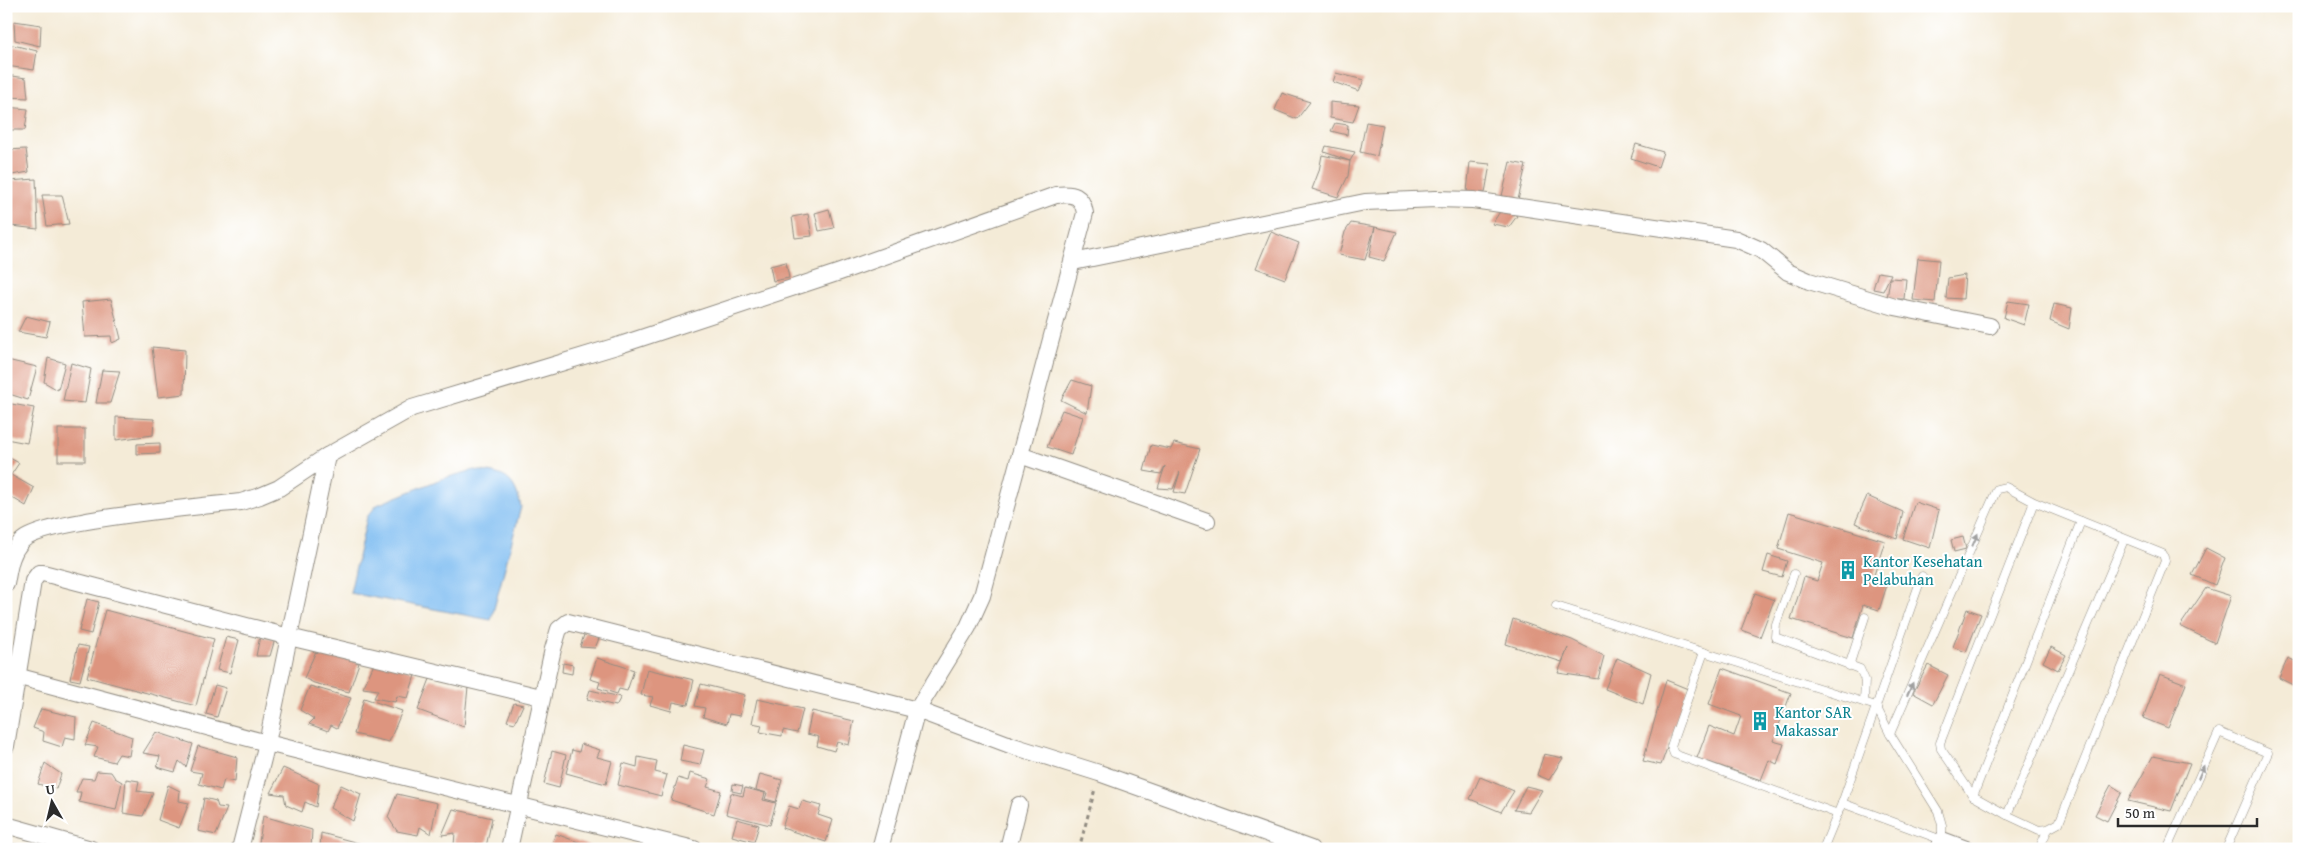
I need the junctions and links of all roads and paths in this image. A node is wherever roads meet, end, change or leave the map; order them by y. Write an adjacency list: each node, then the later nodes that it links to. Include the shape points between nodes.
1 (1073, 262): 2 (street, via 1365,202 1473,200 1736,238 1761,250 1788,272 1809,281 1895,308); 3 (street); 4 (street, via 1085,213 1083,203 1078,196 1056,195 620,345 412,408)
2 (1990, 326)
3 (1020, 455): 6 (street); 21 (street, via 982,596 968,627)
4 (327, 456): 11 (street, via 279,488 241,502 99,519 47,529 22,540 12,556); 14 (street)
5 (2034, 502): 7 (lane); 22 (lane, one-way to 5, via 1997,489 2006,487); 26 (lane, via 1941,738 1941,749)
6 (1207, 521)
7 (2081, 522): 8 (lane); 26 (lane)
8 (2124, 540): 31 (lane); 33 (lane, via 2163,554 2165,561 2059,822)
9 (1794, 574): 16 (lane, via 1776,624 1775,637)
10 (1922, 576): 20 (lane)
11 (6, 584)
12 (1556, 606): 15 (lane)
13 (1865, 617): 16 (lane)
14 (289, 637): 17 (street, via 38,573 33,581); 18 (street); 23 (street)
15 (1704, 652): 19 (lane); 30 (lane, via 1672,746 1674,754)
16 (1850, 666): 19 (lane, via 1860,670 1864,676)
17 (16, 676): 23 (street); 24 (street)
18 (541, 697): 21 (street, via 558,629 568,622); 28 (street)
19 (1864, 702): 20 (lane)
20 (1876, 706): 22 (lane); 27 (lane)
21 (916, 710): 25 (street); 39 (street)
22 (1890, 734): 34 (lane, via 1938,811 1942,825)
23 (267, 743): 28 (street); 36 (street)
24 (6, 746)
25 (1099, 773): 41 (path); 42 (street)
26 (1973, 796): 31 (lane)
27 (1842, 803): 30 (lane); 34 (lane)
28 (519, 804): 37 (street); 38 (street)
29 (1019, 805): 40 (street)
30 (1838, 814): 43 (lane)
31 (2007, 815): 33 (lane, via 2040,830)
32 (6, 825): 35 (street)
33 (2048, 829): 45 (lane)
34 (1940, 844): 44 (street)
35 (91, 849)
36 (240, 849)
37 (509, 849)
38 (694, 849)
39 (880, 849)
40 (1008, 849)
41 (1079, 849)
42 (1311, 849)
43 (1823, 849)
44 (1966, 849)
45 (2039, 849)
46 (2167, 849): 47 (lane, one-way to 47, via 2219,732 2268,753)
47 (2226, 849)

